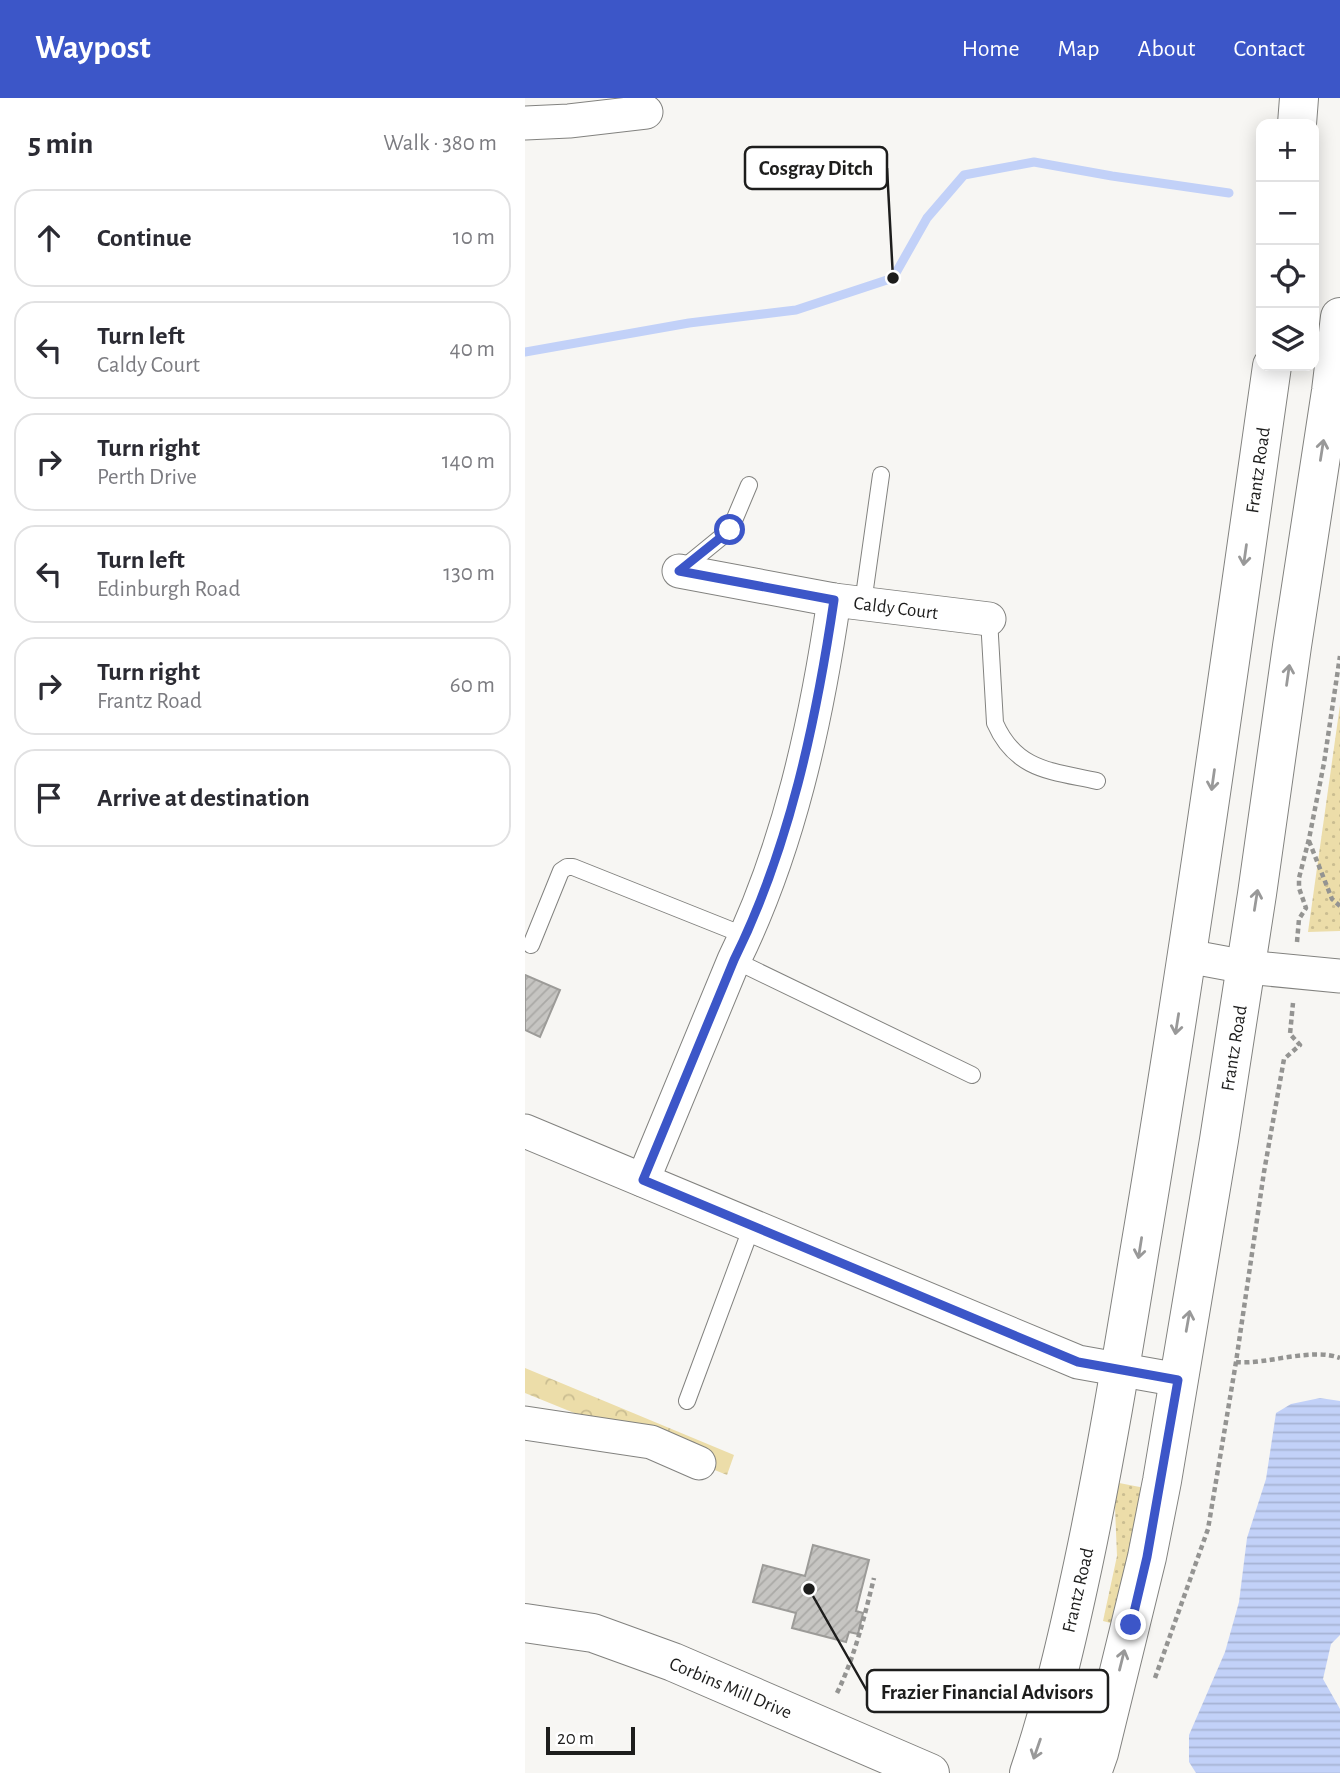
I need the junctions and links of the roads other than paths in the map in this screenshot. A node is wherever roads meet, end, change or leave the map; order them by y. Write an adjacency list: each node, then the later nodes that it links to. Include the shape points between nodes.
1 (1299, 98): 3 (main road)
2 (646, 112): 4 (street)
3 (1297, 119)
4 (525, 123)
5 (1340, 317): 16 (main road, Frantz Road, one-way to 5)
6 (1271, 371): 15 (main road, Frantz Road, one-way to 15)
7 (881, 475): 10 (lane)
8 (749, 485): 9 (lane, via 730,530)
9 (679, 571): 10 (street, Caldy Court)
10 (848, 602): 11 (street, Caldy Court); 14 (street, via 825,660 807,750 781,842)
11 (989, 619): 12 (lane, via 995,723 1002,738 1036,767)
12 (1097, 781)
13 (531, 945): 14 (lane, via 561,871 573,867)
14 (740, 948): 18 (lane); 20 (street)
15 (1187, 956): 16 (street); 22 (main road, Frantz Road, one-way to 22)
16 (1246, 967): 17 (street); 23 (main road, Frantz Road, one-way to 16)
17 (1340, 976)
18 (972, 1075)
19 (525, 1131): 20 (street)
20 (643, 1180): 21 (street)
21 (752, 1226): 22 (street, via 1078,1362); 24 (lane)
22 (1120, 1369): 23 (street); 27 (main road, Frantz Road)
23 (1178, 1380): 32 (main road, Frantz Road, one-way to 23, via 1147,1557)
24 (687, 1401)
25 (525, 1423): 26 (street, via 651,1442)
26 (699, 1463)
27 (1073, 1612): 30 (main road, Frantz Road, one-way to 30); 31 (main road, via 1086,1654)
28 (525, 1623): 29 (main road, Corbins Mill Drive, via 593,1633 636,1648)
29 (930, 1773)
30 (1029, 1773)
31 (1064, 1773)
32 (1092, 1773)

